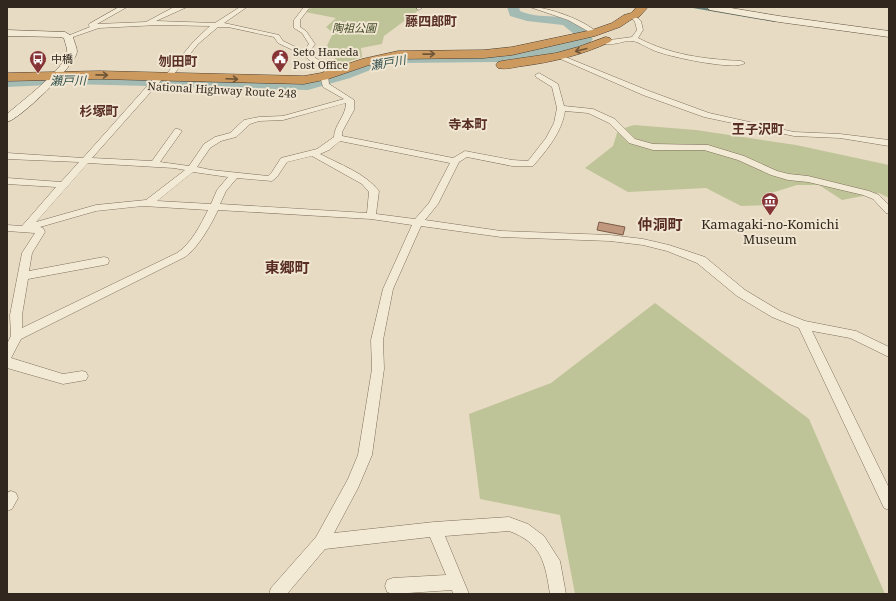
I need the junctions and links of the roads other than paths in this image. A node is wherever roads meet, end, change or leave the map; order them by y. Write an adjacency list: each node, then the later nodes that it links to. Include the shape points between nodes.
1 (124, 7): 12 (street, via 85,28)
2 (184, 7): 8 (street, via 152,19)
3 (244, 7): 9 (street)
4 (307, 7): 15 (street, via 297,20 297,28 304,32 312,44)
5 (534, 7): 13 (street, via 570,19)
6 (710, 7): 11 (street)
7 (638, 13): 13 (highway, National Highway Route 248, via 612,37); 14 (street, via 640,30)
8 (147, 24): 9 (street); 12 (street, via 98,26)
9 (216, 25): 15 (street, via 228,25 277,36 280,42); 26 (street)
10 (7, 34): 12 (street)
11 (889, 34)
12 (65, 35): 25 (street, via 72,53 67,64)
13 (596, 36): 14 (street, via 612,43); 16 (highway, National Highway Route 248, one-way to 16, via 589,48); 27 (highway, National Highway Route 248, one-way to 13, via 366,62 398,55 498,53 572,38)
14 (634, 39): 17 (street, via 660,52 691,59)
15 (305, 54): 27 (street)
16 (558, 56): 19 (highway, National Highway Route 248); 36 (street, via 646,93 707,115 794,134 840,136)
17 (741, 63)
18 (475, 66): 20 (highway)
19 (493, 66)
20 (416, 67)
21 (388, 69): 22 (highway)
22 (375, 72)
23 (538, 75): 32 (street, via 555,86)
24 (7, 77): 25 (highway, National Highway Route 248)
25 (51, 80): 26 (highway, National Highway Route 248); 29 (highway, National Highway Route 248); 33 (street)
26 (158, 80): 27 (highway, National Highway Route 248, one-way to 27); 30 (highway, National Highway Route 248); 39 (street)
27 (325, 82): 28 (highway, National Highway Route 248); 31 (street)
28 (342, 82)
29 (7, 87)
30 (253, 91)
31 (350, 100): 35 (street, via 350,110 338,132); 42 (street, via 282,118 247,122 233,135 218,139 207,146)
32 (561, 108): 40 (street, via 558,121 545,146 530,164 465,154); 48 (street, via 590,111 612,121 632,141 653,147 705,147 788,177 866,192 876,197)
33 (7, 119)
34 (178, 131): 41 (street)
35 (338, 138): 37 (street); 40 (street)
36 (889, 143)
37 (314, 154): 43 (street, via 284,160 270,179); 49 (street, via 365,182 374,191)
38 (7, 156): 39 (street)
39 (85, 160): 41 (street); 45 (street)
40 (455, 161): 50 (street, via 433,204)
41 (154, 164): 42 (street, via 174,165)
42 (190, 170): 43 (street); 46 (street)
43 (234, 176): 47 (street, via 222,190)
44 (7, 181): 45 (street)
45 (63, 185): 52 (street)
46 (148, 203): 47 (street); 52 (street, via 96,208)
47 (215, 208): 49 (street); 57 (street, via 190,249 181,255)
48 (889, 211)
49 (371, 216): 50 (street)
50 (418, 222): 56 (street, via 501,234 610,238 669,248 701,260 740,293 759,305); 64 (street, via 388,289 385,302 377,340 378,369 365,455)
51 (7, 228): 52 (street)
52 (25, 228): 54 (street, via 40,232 29,248)
53 (104, 261): 54 (street)
54 (24, 276): 55 (street)
55 (11, 316): 57 (street)
56 (803, 325): 58 (street, via 852,334); 62 (street)
57 (13, 341): 59 (street)
58 (889, 352)
59 (7, 355)
60 (7, 362): 61 (street, via 63,379)
61 (82, 376)
62 (889, 503)
63 (434, 529): 64 (street); 66 (street); 68 (street, via 509,524 523,529 540,541 552,561)
64 (321, 542): 67 (street)
65 (393, 586): 66 (street)
66 (459, 588)
67 (277, 594)
68 (558, 594)

